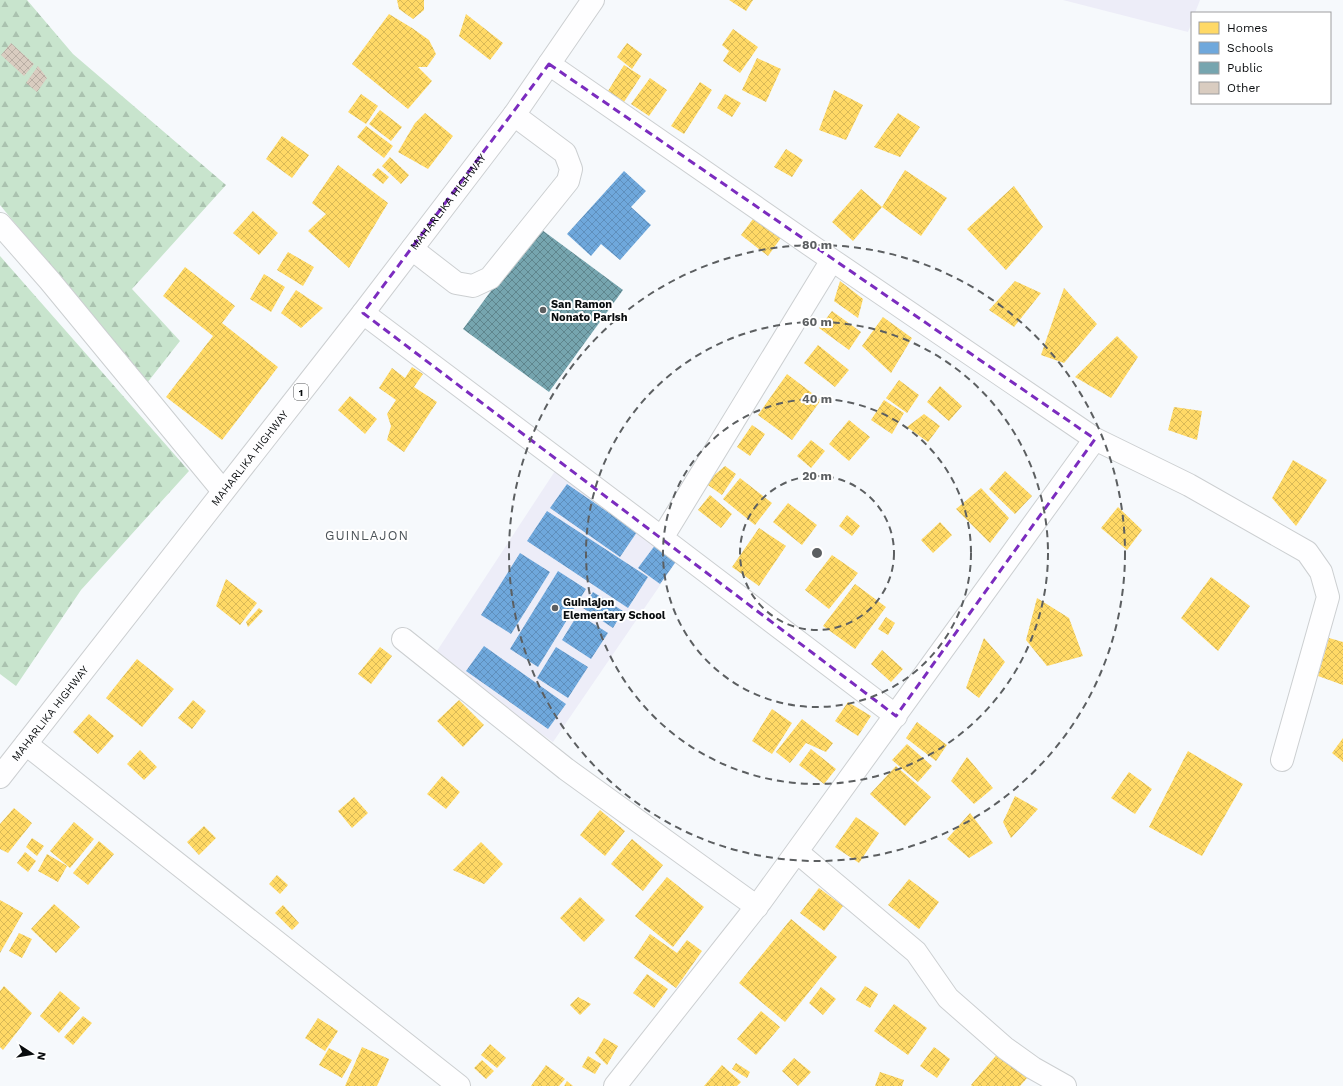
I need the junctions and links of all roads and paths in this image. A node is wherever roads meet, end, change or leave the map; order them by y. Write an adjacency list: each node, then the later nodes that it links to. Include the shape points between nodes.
1 (593, 0): 2 (main road, MAHARLIKA HIGHWAY / 1)
2 (549, 64): 3 (main road, MAHARLIKA HIGHWAY / 1); 6 (main road)
3 (514, 115): 5 (main road, MAHARLIKA HIGHWAY / 1); 5 (main road, via 565,153 571,169 568,181 490,278 473,286 456,283)
4 (0, 224): 9 (main road)
5 (412, 248): 7 (main road, MAHARLIKA HIGHWAY / 1)
6 (832, 260): 8 (main road); 10 (main road)
7 (363, 313): 9 (main road, MAHARLIKA HIGHWAY / 1); 10 (main road)
8 (1096, 439): 12 (main road); 14 (main road, via 1189,485 1308,552 1321,572 1328,597)
9 (224, 491): 13 (main road, MAHARLIKA HIGHWAY / 1)
10 (662, 538): 12 (main road)
11 (403, 639): 17 (main road, via 566,769)
12 (896, 716): 16 (main road)
13 (26, 744): 15 (main road, MAHARLIKA HIGHWAY / 1); 18 (main road)
14 (1282, 760)
15 (0, 777)
16 (797, 852): 17 (main road); 20 (main road, via 916,952 948,998 1005,1048)
17 (757, 907): 19 (main road)
18 (459, 1086)
19 (615, 1086)
20 (1065, 1086)

